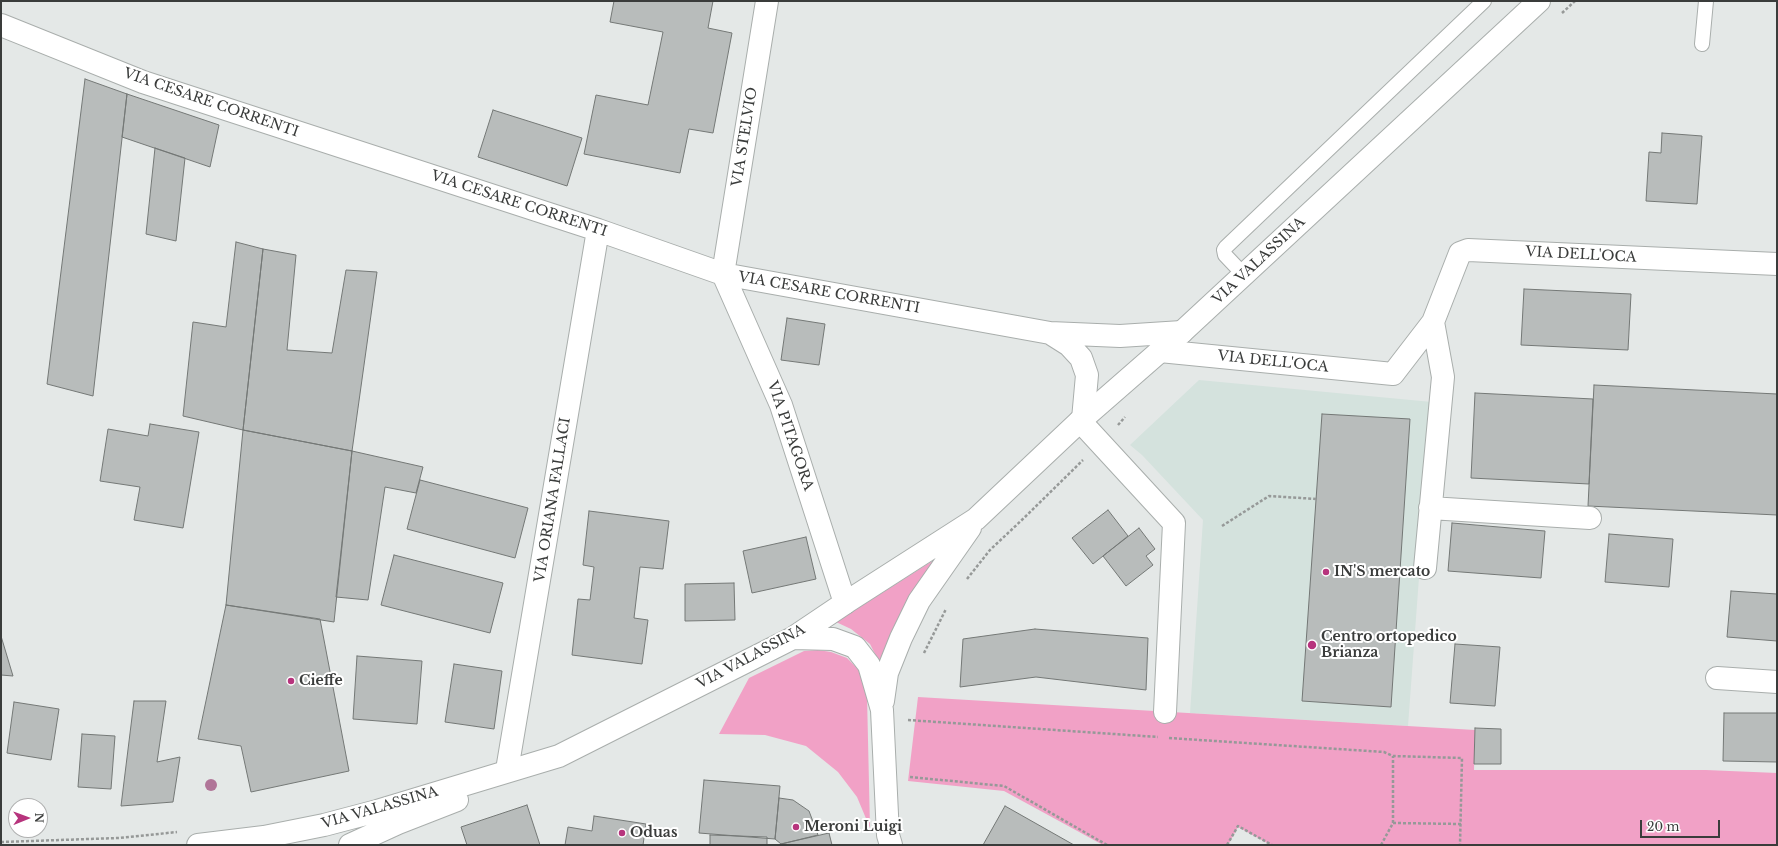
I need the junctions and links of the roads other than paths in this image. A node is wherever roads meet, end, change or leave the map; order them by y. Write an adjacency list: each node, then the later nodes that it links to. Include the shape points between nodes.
1 (767, 1): 9 (street, VIA STELVIO)
2 (1484, 1): 10 (lane, via 1226,247 1225,255)
3 (1539, 1): 10 (street, VIA VALASSINA)
4 (1706, 1): 6 (lane)
5 (1, 25): 7 (street, VIA CESARE CORRENTI, via 143,82)
6 (1702, 44)
7 (598, 230): 9 (street, VIA CESARE CORRENTI); 27 (street, VIA ORIANA FALLACI)
8 (1777, 264): 11 (street, VIA DELL'OCA, via 1468,250 1460,253)
9 (723, 274): 13 (street, VIA CESARE CORRENTI); 20 (street, VIA PITAGORA, via 781,405)
10 (1244, 275): 12 (street, VIA VALASSINA)
11 (1433, 322): 14 (street, VIA DELL'OCA, via 1393,374); 16 (street, via 1443,377)
12 (1182, 332): 13 (street, VIA CESARE CORRENTI, via 1120,336); 14 (street, VIA VALASSINA)
13 (1050, 333): 15 (street, VIA CESARE CORRENTI, via 1069,345 1081,358 1087,375)
14 (1160, 352): 15 (street, VIA VALASSINA)
15 (1082, 420): 18 (street, VIA VALASSINA); 25 (street, via 1174,523)
16 (1430, 508): 17 (street); 19 (street)
17 (1590, 518)
18 (976, 519): 20 (street, VIA VALASSINA); 24 (street, VIA VALASSINA, via 919,601 887,673)
19 (1425, 568)
20 (845, 602): 21 (street, VIA VALASSINA)
21 (793, 638): 24 (street, via 833,639 855,647 869,665); 26 (street, VIA VALASSINA)
22 (1718, 678): 23 (street)
23 (1777, 682)
24 (882, 710): 30 (street, via 888,836)
25 (1165, 712)
26 (559, 756): 27 (street, VIA VALASSINA); 29 (street, VIA VALASSINA)
27 (507, 770): 28 (street, VIA VALASSINA, via 324,825 264,837)
28 (198, 845)
29 (350, 845)
30 (891, 845)

